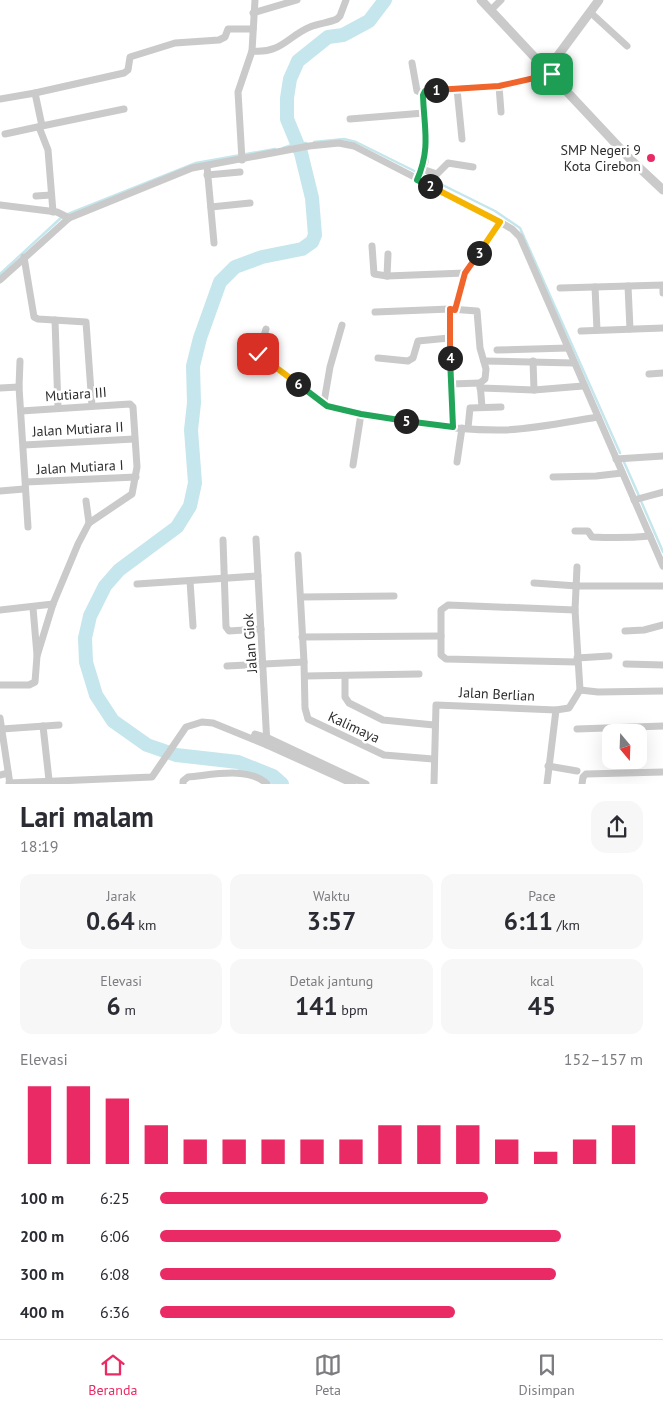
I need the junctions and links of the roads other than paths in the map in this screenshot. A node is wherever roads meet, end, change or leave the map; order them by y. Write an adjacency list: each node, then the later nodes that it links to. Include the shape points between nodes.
1 (255, 0): 9 (street)
2 (297, 0): 9 (street)
3 (346, 0): 12 (street, via 337,20 308,27 276,48)
4 (481, 0): 7 (street)
5 (501, 0): 7 (street)
6 (599, 0): 8 (street)
7 (491, 10): 14 (street)
8 (590, 12): 11 (street); 14 (street)
9 (253, 13): 10 (street)
10 (253, 29): 12 (street); 17 (street, via 228,29 225,37 219,40 172,43 130,57 128,70 124,73)
11 (627, 46)
12 (252, 50): 29 (street, via 238,92)
13 (412, 64): 18 (street, via 417,91)
14 (550, 72): 15 (street); 35 (street)
15 (499, 86): 16 (street); 21 (street)
16 (456, 89): 18 (street); 27 (street)
17 (35, 92): 19 (street); 24 (street)
18 (423, 93): 22 (street)
19 (0, 99)
20 (124, 109): 24 (street)
21 (501, 112)
22 (424, 113): 23 (street); 33 (street, via 426,147)
23 (350, 119)
24 (41, 127): 25 (street); 36 (street, via 48,150)
25 (19, 131): 26 (street); 28 (street)
26 (5, 134)
27 (462, 139)
28 (21, 141)
29 (242, 156): 30 (street); 33 (street, via 348,144)
30 (207, 166): 34 (street); 42 (street, via 192,168)
31 (474, 167): 33 (street, via 448,163 440,173)
32 (240, 172): 34 (street)
33 (420, 174): 43 (street)
34 (208, 175): 40 (street)
35 (663, 190)
36 (50, 195): 37 (street); 41 (street)
37 (36, 196)
38 (250, 203): 40 (street)
39 (0, 205): 41 (street)
40 (210, 207): 44 (street)
41 (53, 212): 42 (street)
42 (69, 218): 47 (street)
43 (500, 222): 48 (street); 65 (street, via 523,241)
44 (214, 243)
45 (372, 246): 49 (street, via 373,272)
46 (388, 254): 49 (street)
47 (24, 257): 50 (street); 57 (street, via 33,314 38,319)
48 (465, 273): 49 (street); 55 (street)
49 (387, 276)
50 (0, 280)
51 (628, 286): 52 (street); 54 (street, via 663,285); 59 (street)
52 (596, 287): 53 (street); 62 (street)
53 (560, 288)
54 (663, 293)
55 (453, 310): 56 (street); 64 (street); 69 (street, via 477,311)
56 (375, 312)
57 (55, 320): 81 (street, via 86,322); 84 (street)
58 (342, 325): 80 (street)
59 (630, 328): 60 (street); 62 (street)
60 (663, 328)
61 (266, 329): 80 (street, via 258,356)
62 (598, 330): 63 (street)
63 (581, 331)
64 (449, 338): 67 (street, via 418,341 413,358 408,361); 74 (street)
65 (568, 348): 66 (street); 71 (street)
66 (497, 350)
67 (378, 358)
68 (20, 361): 78 (street)
69 (484, 361): 70 (street); 75 (street, via 485,376)
70 (533, 361): 71 (street); 79 (street)
71 (574, 363): 76 (street)
72 (663, 373): 73 (street)
73 (649, 374)
74 (451, 384): 75 (street); 88 (street)
75 (480, 386): 79 (street); 83 (street)
76 (583, 386): 79 (street); 87 (street)
77 (0, 388): 78 (street)
78 (19, 388): 85 (street)
79 (534, 390)
80 (324, 402): 86 (street, via 327,406)
81 (92, 406): 84 (street, Mutiara III); 90 (street, Mutiara III, via 132,405)
82 (501, 406): 83 (street)
83 (482, 407): 89 (street, via 469,409)
84 (58, 408): 85 (street, Mutiara III)
85 (21, 411): 91 (street)
86 (361, 414): 88 (street); 95 (street)
87 (598, 417): 89 (street, via 504,430); 93 (street)
88 (453, 427): 89 (street)
89 (465, 428): 94 (street)
90 (134, 439): 91 (street, Jalan Mutiara II); 97 (street)
91 (24, 445): 99 (street)
92 (663, 456): 93 (street)
93 (616, 459): 96 (street)
94 (457, 462)
95 (353, 465)
96 (622, 473): 98 (street); 102 (street)
97 (136, 477): 99 (street, Jalan Mutiara I); 104 (street, via 132,494)
98 (553, 477)
99 (25, 486): 100 (street, Jalan Mutiara I); 105 (street)
100 (0, 491)
101 (663, 492): 102 (street)
102 (634, 500): 107 (street)
103 (86, 501): 104 (street)
104 (89, 523): 122 (street)
105 (28, 527)
106 (575, 532): 107 (street, via 588,531 592,537 616,539)
107 (650, 536): 111 (street)
108 (256, 539): 113 (street, Jalan Giok)
109 (223, 540): 114 (street)
110 (298, 555): 121 (street)
111 (663, 566)
112 (577, 567): 118 (street)
113 (258, 576): 114 (street); 128 (street, Jalan Giok)
114 (225, 579): 115 (street); 128 (street, via 226,628 230,632)
115 (190, 581): 117 (street); 127 (street)
116 (534, 583): 118 (street)
117 (137, 584)
118 (577, 586): 119 (street); 125 (street)
119 (663, 586)
120 (394, 596): 121 (street)
121 (301, 598): 131 (street)
122 (53, 604): 123 (street); 132 (street)
123 (33, 608): 124 (street); 132 (street)
124 (0, 610)
125 (575, 610): 130 (street, via 452,604 442,610); 134 (street)
126 (663, 625): 129 (street)
127 (193, 626)
128 (261, 629): 136 (street, Jalan Giok)
129 (625, 631)
130 (441, 636): 131 (street); 134 (street, via 441,655 446,659)
131 (302, 637): 135 (street)
132 (37, 656): 143 (street, via 33,684)
133 (609, 656): 134 (street)
134 (577, 660): 144 (street)
135 (304, 662): 136 (street); 141 (street)
136 (264, 663): 139 (street); 155 (street, Jalan Giok)
137 (626, 664): 138 (street)
138 (663, 665)
139 (226, 666)
140 (419, 674): 142 (street)
141 (305, 676): 142 (street); 156 (street, Kalimaya, via 308,719 384,755)
142 (345, 676): 149 (street, via 344,697 349,702 383,720)
143 (0, 685)
144 (580, 690): 145 (street); 146 (street, via 569,708)
145 (663, 691)
146 (556, 710): 149 (street, Jalan Berlian, via 436,705); 157 (street)
147 (0, 718): 152 (street)
148 (59, 725): 150 (street)
149 (434, 725): 156 (street)
150 (43, 726): 152 (street); 162 (street)
151 (663, 726): 153 (street)
152 (2, 729): 154 (street)
153 (577, 729)
154 (1, 739): 160 (street)
155 (268, 742): 161 (street); 162 (street, via 202,722 186,727 152,777)
156 (433, 759): 168 (street)
157 (548, 766): 158 (street); 169 (street)
158 (577, 771)
159 (663, 772): 170 (street, via 586,774)
160 (4, 774): 163 (street)
161 (343, 776): 166 (street); 167 (street)
162 (49, 780): 163 (street)
163 (10, 783)
164 (182, 784): 165 (street, via 188,777 242,774)
165 (267, 784)
166 (353, 784)
167 (366, 784)
168 (434, 784)
169 (547, 784)
170 (582, 784)

